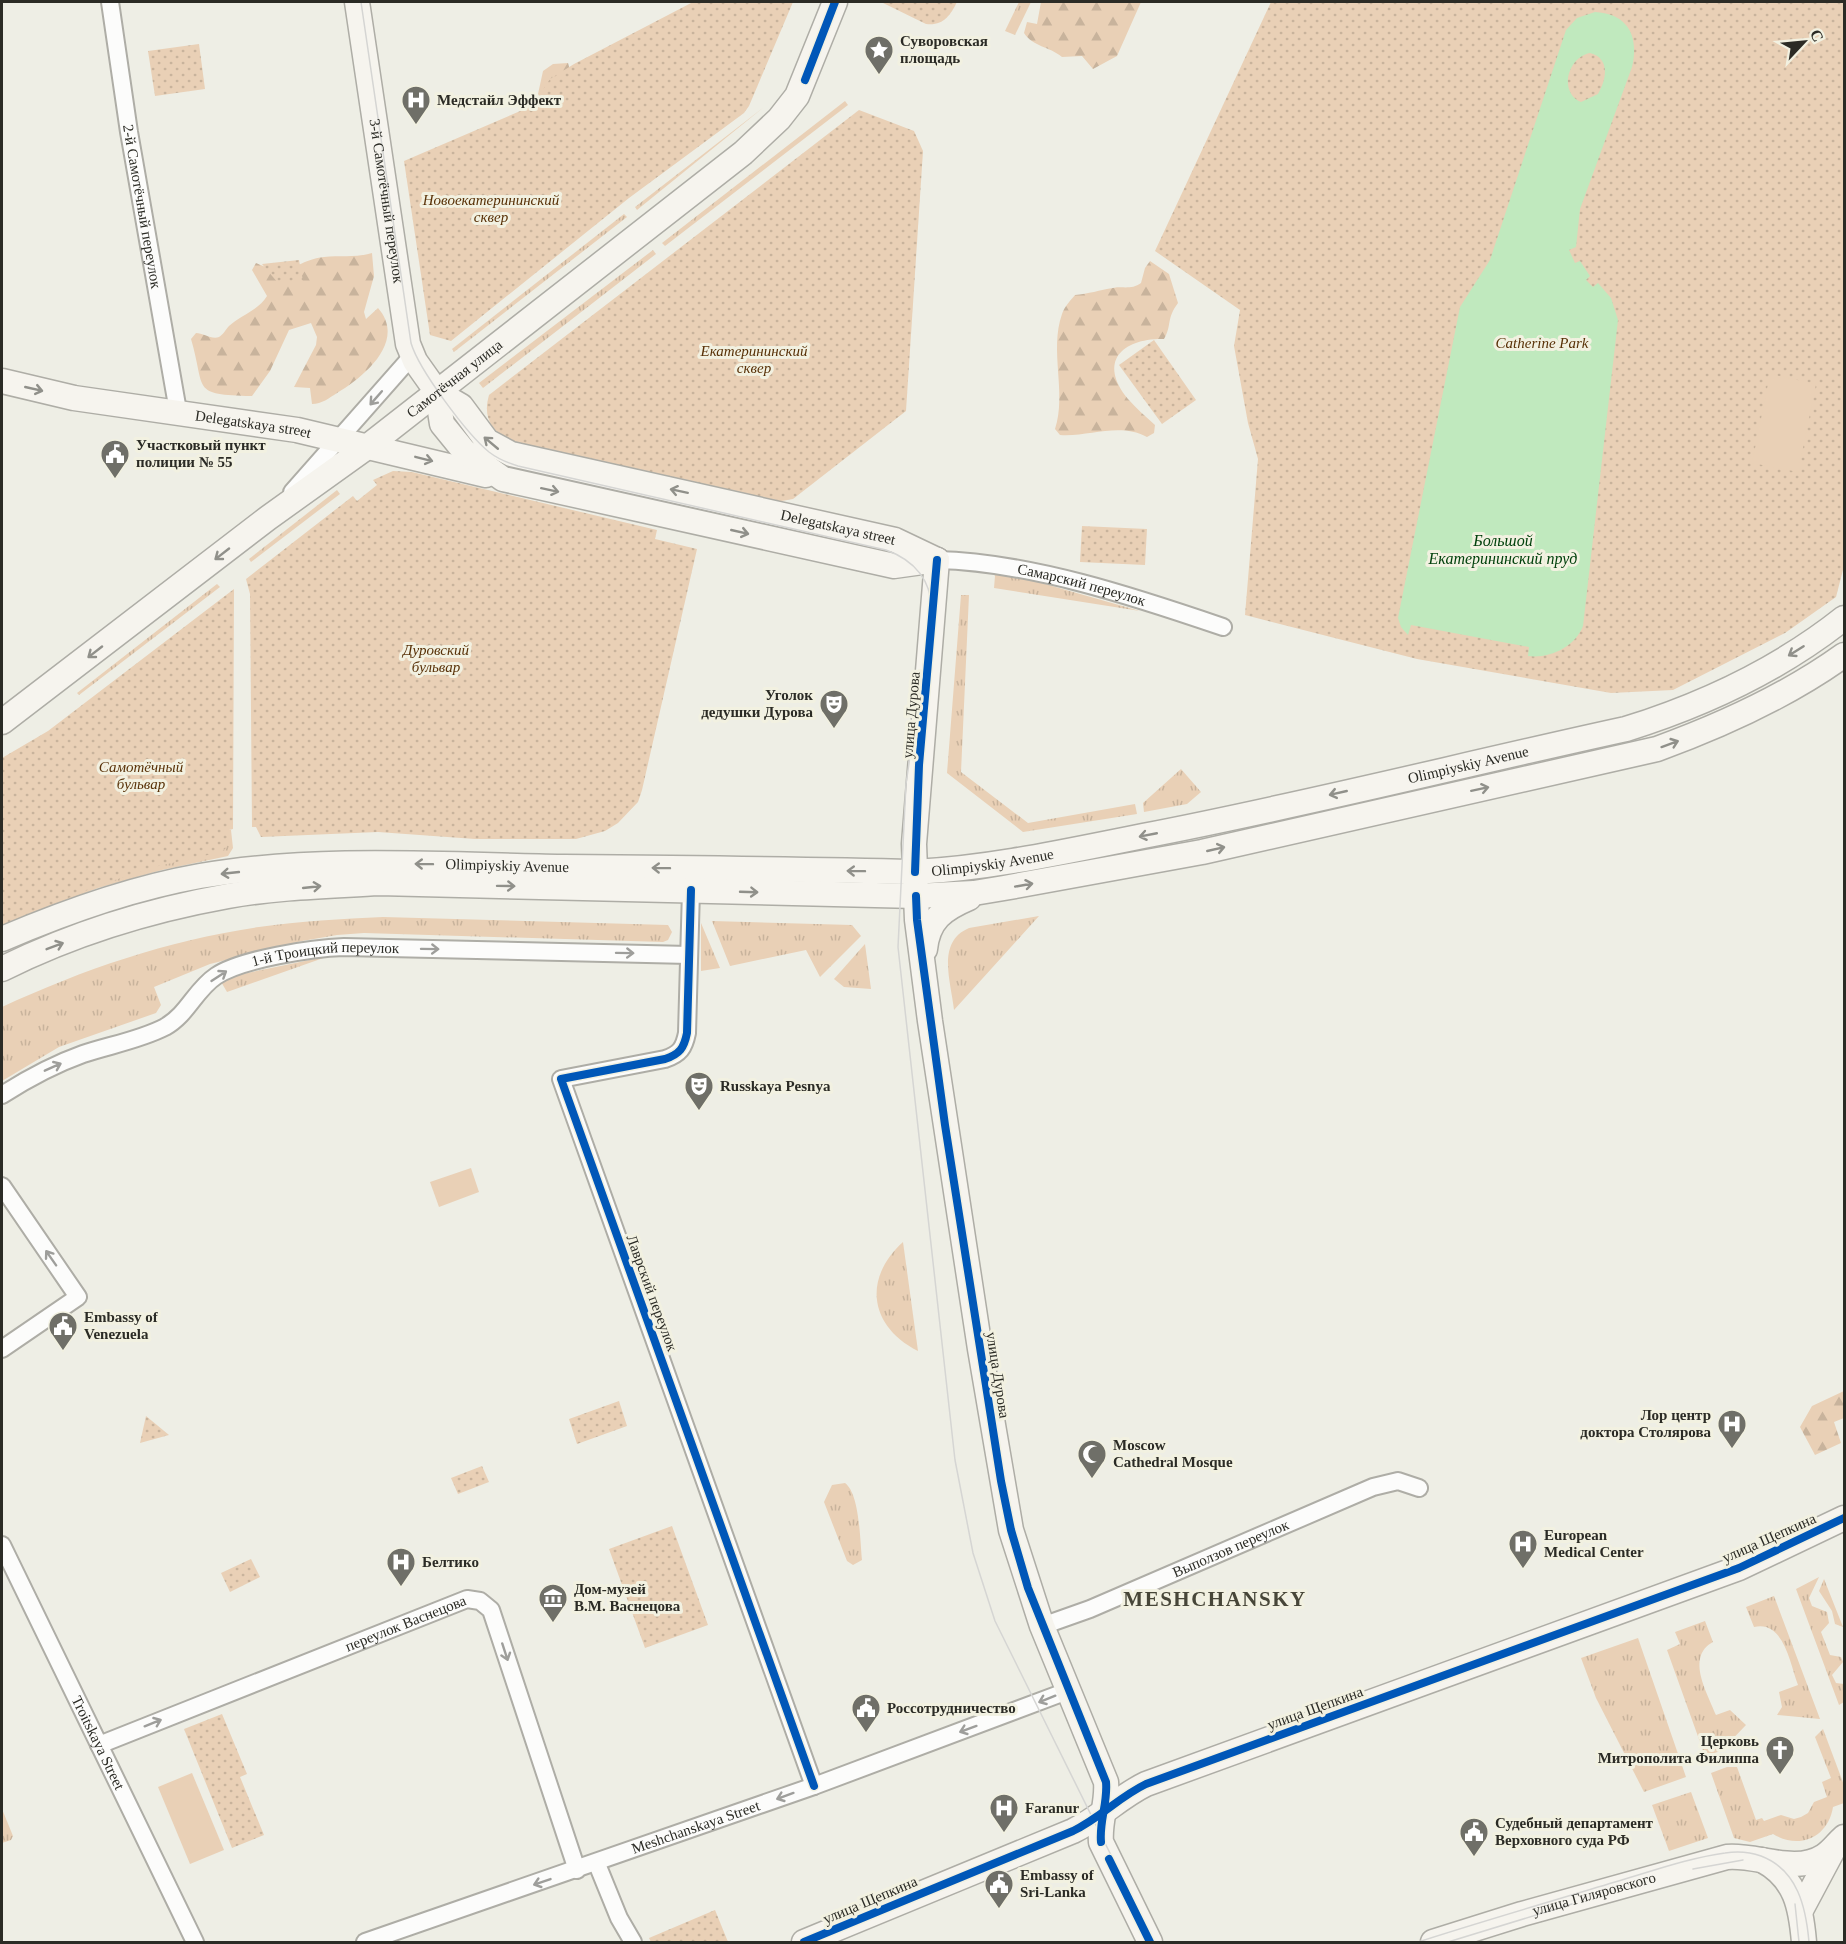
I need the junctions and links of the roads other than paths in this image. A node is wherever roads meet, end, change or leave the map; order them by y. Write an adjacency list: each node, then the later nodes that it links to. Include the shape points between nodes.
1 (111, 2): 7 (street, 2-й Самотёчный переулок, via 129,132)
2 (357, 2): 4 (main road, 3-й Самотёчный переулок)
3 (835, 2): 6 (main road, Самотёчная улица, via 805,80 787,111 771,128 709,181)
4 (412, 356): 6 (main road, 3-й Самотёчный переулок); 8 (street, one-way to 8)
5 (2, 381): 7 (main road, Delegatskaya street, one-way to 7, via 74,398)
6 (437, 392): 9 (main road, Самотёчная улица); 10 (main road, Delegatskaya street, via 442,424 464,452); 12 (main road, Delegatskaya street, one-way to 6, via 895,540 511,454 487,441 460,406)
7 (178, 411): 8 (main road, Delegatskaya street)
8 (339, 440): 9 (main road, Delegatskaya street); 11 (street)
9 (367, 447): 10 (main road, Delegatskaya street, one-way to 10); 11 (main road, Самотёчная улица)
10 (503, 479): 12 (main road, Delegatskaya street, one-way to 12, via 894,566)
11 (268, 518): 16 (main road, Самотёчная улица, one-way to 16)
12 (937, 560): 14 (street, Самарский переулок, via 1010,566); 17 (main road, улица Дурова, via 918,777)
13 (1845, 618): 17 (main road, Olimpiyskiy Avenue, one-way to 17, via 1760,672 1682,710 1626,729 1194,826 1024,860)
14 (1223, 627)
15 (1845, 655): 19 (main road, Olimpiyskiy Avenue, one-way to 15, via 1202,852 1657,749 1763,704)
16 (2, 722)
17 (915, 872): 20 (main road, улица Дурова); 21 (main road, Olimpiyskiy Avenue, one-way to 21, via 324,865 201,876 75,909)
18 (691, 890): 20 (main road, Olimpiyskiy Avenue, one-way to 20); 22 (street, Лаврский переулок); 23 (main road, Olimpiyskiy Avenue, one-way to 18, via 106,927 205,901 253,893 379,883)
19 (991, 890): 20 (main road, Olimpiyskiy Avenue); 24 (main road, via 952,906 935,918 926,937)
20 (911, 904): 24 (main road, улица Дурова)
21 (2, 939)
22 (689, 955): 25 (street, 1-й Троицкий переулок, one-way to 22, via 82,1054 164,1028 182,1016 204,987 234,967 303,952 344,947); 34 (street, Лаврский переулок, via 687,1033 680,1052 653,1062 561,1079)
23 (2, 969)
24 (925, 981): 31 (main road, улица Дурова, via 1001,1481 1011,1530)
25 (2, 1095)
26 (2, 1186): 27 (street, one-way to 26, via 78,1297)
27 (2, 1349)
28 (1419, 1488): 31 (street, Выползов переулок, via 1398,1481 1373,1487)
29 (1845, 1518): 35 (main road, улица Щепкина, via 1739,1568 1146,1784 1119,1798)
30 (2, 1545): 33 (street, Troitskaya Street)
31 (1042, 1626): 32 (main road, улица Дурова)
32 (1070, 1690): 34 (street, Meshchanskaya Street, one-way to 34); 35 (main road, улица Дурова, via 1106,1782 1106,1801)
33 (99, 1745): 39 (street, переулок Васнецова, one-way to 39, via 467,1599 480,1601 491,1610); 41 (street, Troitskaya Street)
34 (814, 1786): 38 (street, Meshchanskaya Street, one-way to 38)
35 (1090, 1828): 44 (main road, улица Щепкина); 45 (main road)
36 (1840, 1842): 37 (main road, улица Гиляровского, via 1824,1856 1806,1863); 40 (main road, улица Гиляровского)
37 (1756, 1859): 40 (main road, улица Гиляровского, via 1784,1876); 46 (main road, улица Гиляровского, via 1736,1856 1709,1861)
38 (597, 1864): 39 (street, Meshchanskaya Street); 43 (street)
39 (577, 1870): 42 (street, Meshchanskaya Street, one-way to 42)
40 (1801, 1910): 47 (main road)
41 (195, 1942)
42 (364, 1942)
43 (633, 1942)
44 (804, 1942)
45 (1150, 1942)
46 (1433, 1942)
47 (1804, 1942)

